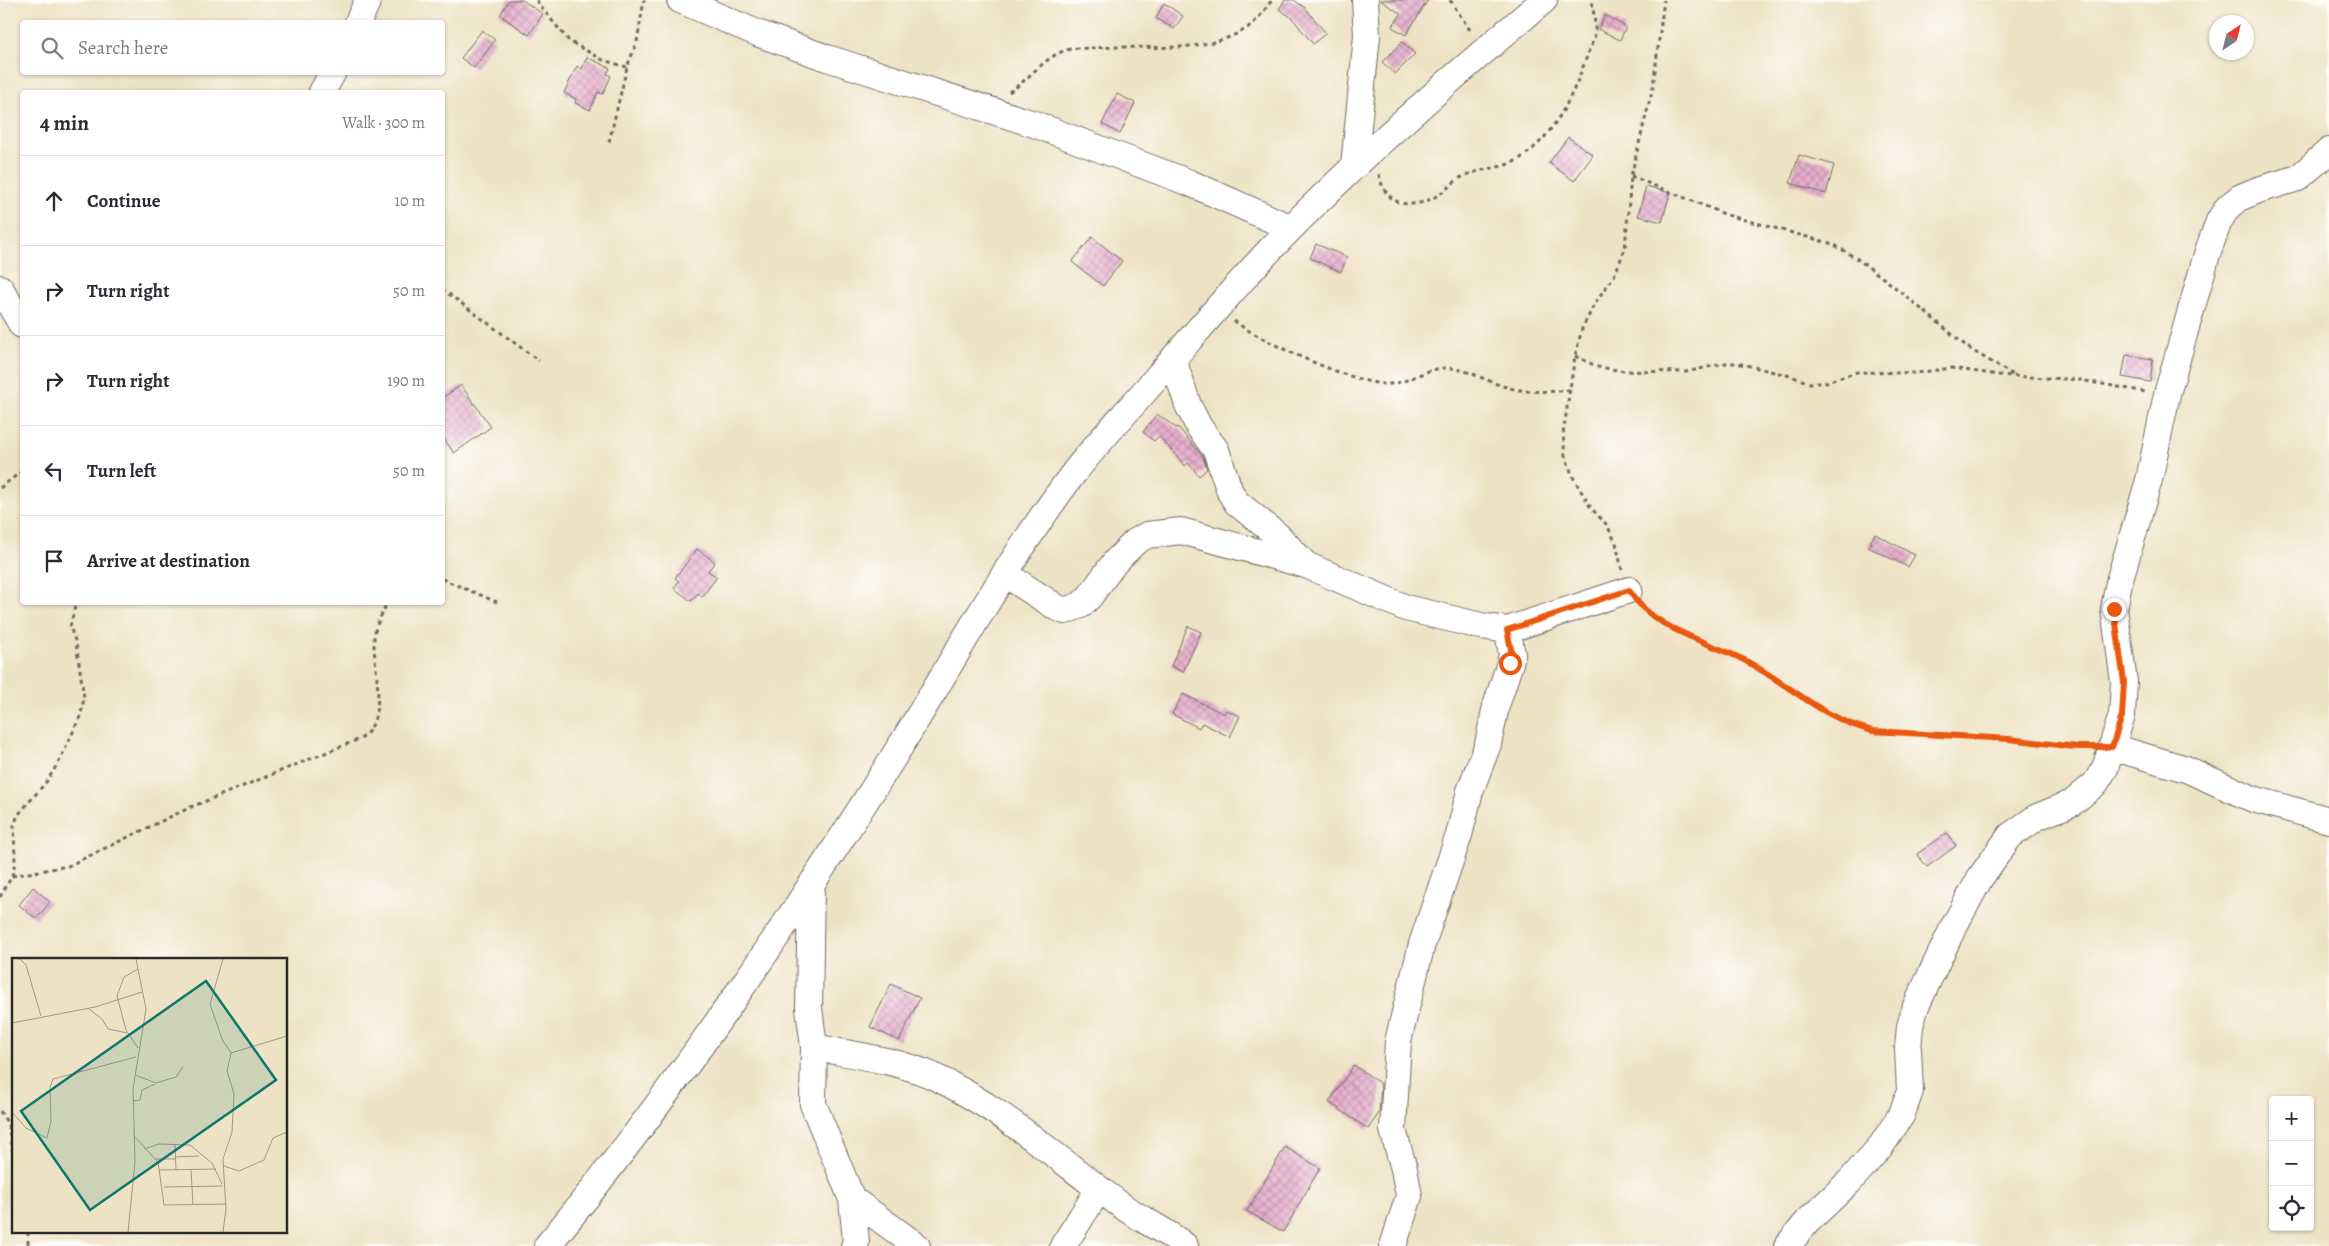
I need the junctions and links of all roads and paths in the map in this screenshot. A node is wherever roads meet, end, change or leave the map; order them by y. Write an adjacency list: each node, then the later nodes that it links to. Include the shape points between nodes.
1 (368, 0): 11 (street)
2 (537, 0): 13 (path, via 568,41 602,60)
3 (644, 0): 13 (path, via 637,42)
4 (680, 0): 16 (street, via 756,33)
5 (1272, 0): 16 (path, via 1257,20 1244,30 1221,39 1166,47 1071,49 1049,58 1006,94)
6 (1365, 0): 20 (street, via 1367,36)
7 (1450, 0): 12 (path)
8 (1544, 0): 12 (street)
9 (1592, 0): 18 (path, via 1595,34 1573,89 1555,124 1534,148 1518,160 1464,176 1438,195 1407,205 1395,202 1380,180)
10 (1664, 0): 21 (path, via 1653,87)
11 (359, 20)
12 (1484, 50): 18 (street)
13 (627, 67): 17 (path)
14 (331, 75): 15 (street)
15 (323, 90)
16 (977, 105): 22 (street, via 1190,183)
17 (609, 142)
18 (1378, 143): 20 (street)
19 (2329, 151): 32 (street, via 2298,178 2258,190 2228,207 2208,251)
20 (1354, 166): 22 (street)
21 (1631, 176): 27 (path, via 1626,249 1582,329); 30 (path, via 1727,215 1833,244 1891,284 1970,349)
22 (1291, 228): 25 (street)
23 (0, 288): 26 (street)
24 (445, 291): 29 (path)
25 (1217, 306): 28 (street); 31 (path, via 1236,323 1263,337 1358,379 1385,384 1444,368 1464,371 1506,387 1538,392)
26 (20, 323)
27 (1575, 356): 30 (path, via 1598,367 1624,371 1686,372 1738,363 1816,384 1872,371 1917,373 1951,368); 31 (path)
28 (1173, 359): 35 (street, via 1188,405 1216,450 1230,492 1242,508 1277,535); 36 (street, via 1074,474)
29 (539, 361)
30 (2014, 375): 32 (path, via 2080,380 2131,391)
31 (1570, 390): 38 (path, via 1563,434 1565,456 1574,479 1616,543 1619,564)
32 (2167, 394): 43 (street, via 2149,480 2114,609 2124,682 2122,716)
33 (20, 473): 34 (path)
34 (0, 488)
35 (1306, 565): 36 (street, via 1181,531 1147,535 1115,562 1081,605 1065,611); 42 (street, via 1406,608)
36 (1005, 574): 46 (street)
37 (445, 579): 39 (path)
38 (1629, 590): 42 (street); 43 (path, via 1644,609 1658,619 1744,660 1856,727 2075,747)
39 (497, 602)
40 (75, 605): 45 (path, via 70,627 76,643 84,697 81,715 60,760 14,824 16,850)
41 (386, 605): 45 (path, via 374,636 377,694 373,727 362,738 191,807 68,866)
42 (1507, 630): 58 (street, via 1512,654 1510,663 1488,744 1422,944 1398,1041 1393,1130 1409,1196)
43 (2112, 747): 44 (street, via 2186,769 2253,799); 59 (street, via 2095,784 2072,803 2037,817 2010,836 1980,878 1916,1006 1908,1049 1910,1091 1902,1114 1881,1146 1850,1182 1808,1221)
44 (2329, 820)
45 (12, 876): 47 (path)
46 (811, 886): 48 (street, via 809,1008); 53 (street, via 660,1101)
47 (0, 897)
48 (814, 1047): 51 (street, via 931,1075 966,1093); 52 (street, via 813,1104)
49 (0, 1111): 50 (path, via 8,1124)
50 (12, 1147)
51 (1100, 1189): 56 (street); 57 (street)
52 (852, 1199): 54 (street); 55 (street)
53 (547, 1246)
54 (854, 1246)
55 (917, 1246)
56 (1062, 1246)
57 (1185, 1246)
58 (1393, 1246)
59 (1787, 1246)

